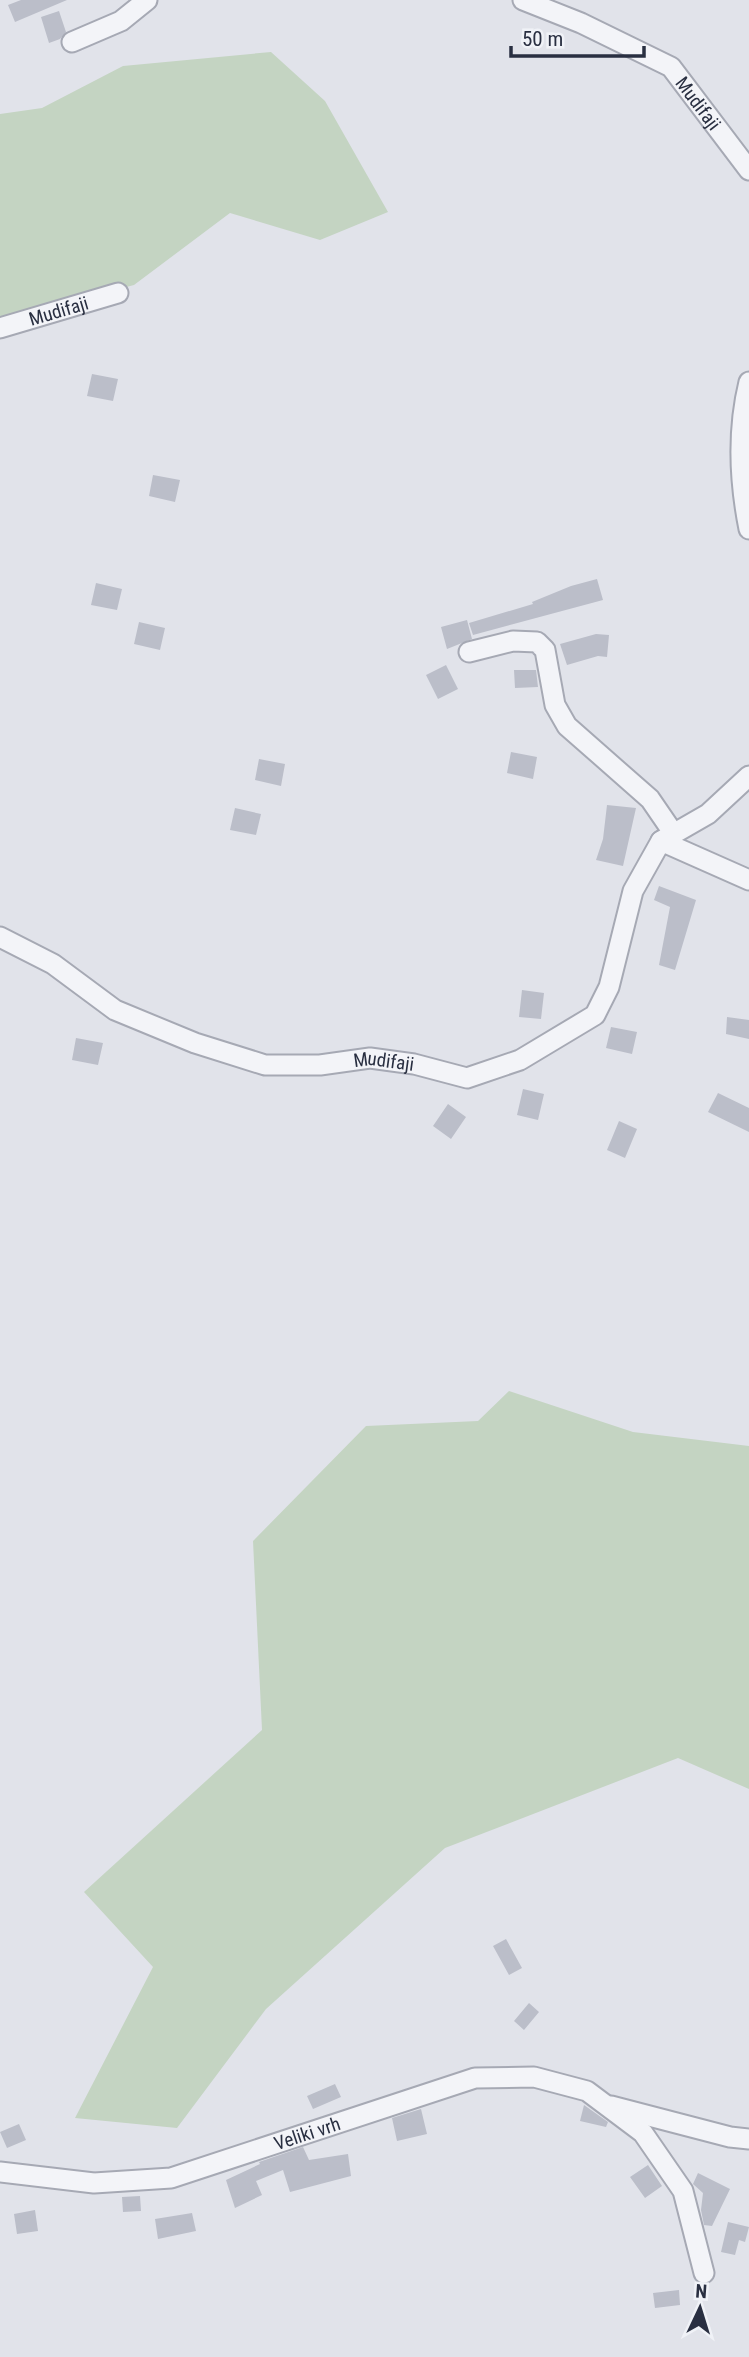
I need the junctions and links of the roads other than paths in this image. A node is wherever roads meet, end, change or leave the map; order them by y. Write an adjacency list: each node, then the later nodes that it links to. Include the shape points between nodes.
1 (147, 0): 3 (street, via 121,21)
2 (523, 0): 4 (street, Mudifaji, via 671,67)
3 (72, 43)
4 (749, 170)
5 (118, 293): 6 (street, Mudifaji)
6 (0, 328)
7 (749, 382): 8 (street, via 740,418 741,491)
8 (749, 529)
9 (469, 652): 11 (street, via 513,641 537,642 545,650 555,705 567,726 650,800)
10 (749, 776): 11 (street, via 708,814)
11 (667, 837): 12 (street); 13 (street, Mudifaji, via 633,891 609,987 595,1015 520,1060 467,1078 370,1058 320,1065 265,1065 195,1043 116,1010 53,964)
12 (749, 880)
13 (0, 937)
14 (606, 2106): 15 (street, Veliki vrh); 16 (street, Veliki vrh, via 587,2091 534,2077 475,2078 171,2178 94,2183); 17 (street, Veliki vrh, via 643,2133 682,2191)
15 (749, 2139)
16 (0, 2172)
17 (704, 2273)

